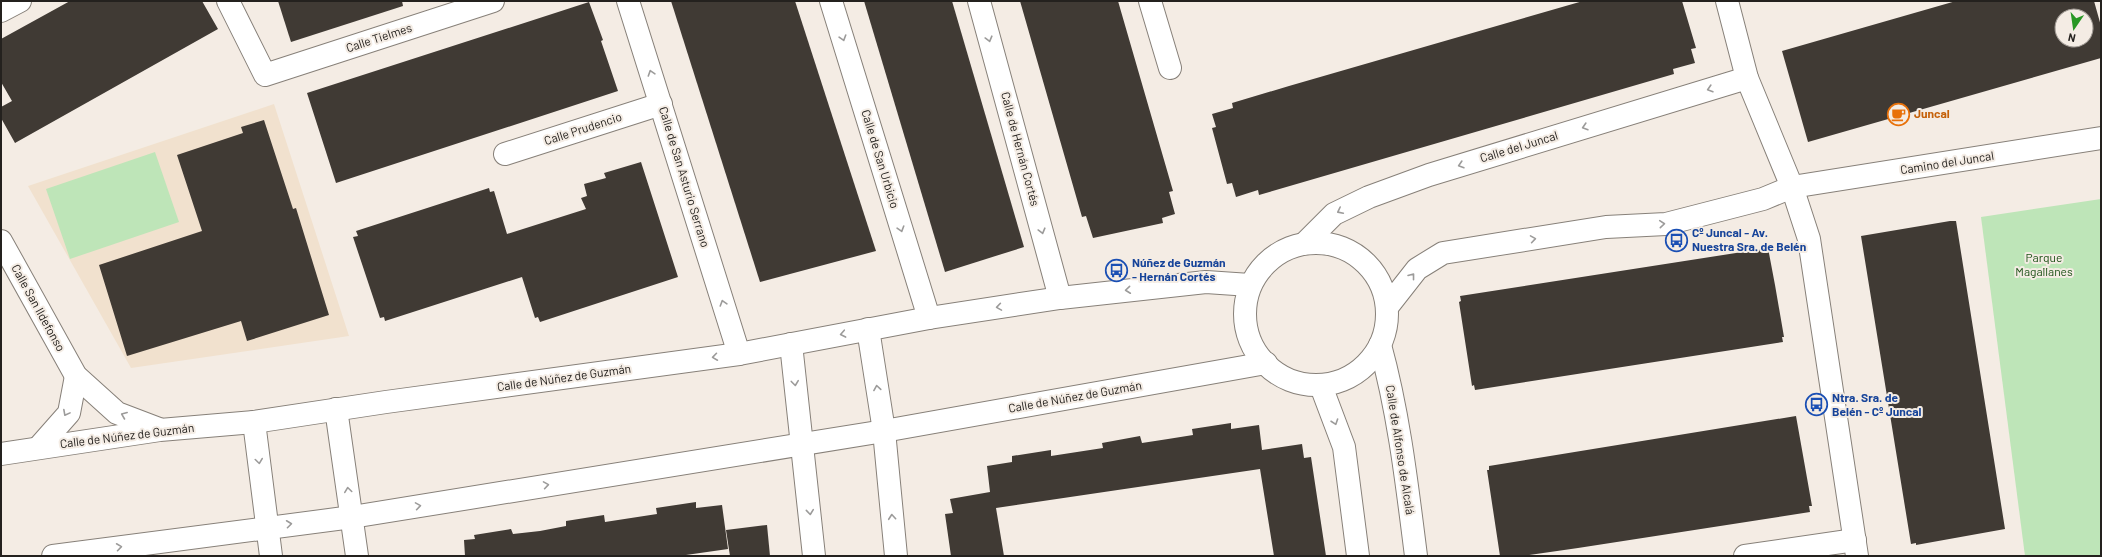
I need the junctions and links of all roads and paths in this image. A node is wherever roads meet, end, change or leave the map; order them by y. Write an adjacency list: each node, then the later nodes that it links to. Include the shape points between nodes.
1 (20, 1): 9 (street)
2 (228, 1): 3 (street, Calle Tielmes, via 265,75)
3 (494, 1)
4 (628, 1): 12 (street, Calle de San Asturio Serrano, one-way to 4)
5 (831, 1): 21 (street, Calle de San Urbicio, one-way to 21)
6 (979, 1): 19 (street, Calle de Hernán Cortés, one-way to 19)
7 (1150, 1): 10 (street)
8 (1727, 1): 11 (street)
9 (1, 11)
10 (1170, 68)
11 (1747, 78): 15 (street); 17 (street, Calle del Juncal, one-way to 17, via 1429,175 1369,197 1334,214)
12 (661, 104): 14 (street, Calle Prudencio); 25 (street, Calle de San Asturio Serrano, one-way to 12)
13 (2101, 138): 15 (street, Camino del Juncal)
14 (505, 154)
15 (1792, 187): 20 (street, one-way to 15, via 1417,269 1443,253 1606,227 1666,224 1763,199); 38 (street, via 1810,238)
16 (1, 241): 27 (street, Calle San Ildefonso)
17 (1305, 243): 18 (street, via 1284,250 1264,264); 20 (street, via 1329,243 1350,251 1369,265 1382,284)
18 (1250, 285): 19 (street, Calle de Núñez de Guzmán, one-way to 19, via 1206,282); 26 (street, via 1244,309 1247,333 1257,355)
19 (1060, 298): 21 (street, Calle de Núñez de Guzmán, one-way to 21)
20 (1388, 306): 24 (street, via 1386,329)
21 (928, 318): 22 (street, Calle de Núñez de Guzmán)
22 (868, 329): 23 (street, Calle de Núñez de Guzmán, one-way to 23); 32 (street, one-way to 22)
23 (791, 344): 25 (street, Calle de Núñez de Guzmán); 33 (street, one-way to 33)
24 (1380, 345): 28 (street, via 1363,368 1343,380); 45 (street, Calle de Alfonso de Alcalá, via 1393,392)
25 (739, 354): 29 (street, Calle de Núñez de Guzmán, one-way to 29)
26 (1266, 363): 28 (street, via 1274,372 1297,383); 32 (street, Calle de Núñez de Guzmán)
27 (76, 376): 31 (street, Calle San Ildefonso, one-way to 27, via 117,413); 34 (street, one-way to 34, via 69,413)
28 (1321, 386): 44 (street, one-way to 44, via 1344,447)
29 (336, 409): 30 (street, Calle de Núñez de Guzmán); 36 (street, one-way to 29)
30 (254, 422): 31 (street, Calle de Núñez de Guzmán); 37 (street, one-way to 37)
31 (160, 430): 34 (street, Calle de Núñez de Guzmán)
32 (884, 432): 33 (street, Calle de Núñez de Guzmán); 43 (street, one-way to 32)
33 (802, 444): 36 (street, Calle de Núñez de Guzmán, one-way to 33); 42 (street, one-way to 42)
34 (40, 447): 35 (street, Calle de Núñez de Guzmán)
35 (1, 454)
36 (352, 517): 37 (street, Calle de Núñez de Guzmán, one-way to 36); 41 (street)
37 (268, 526): 39 (street, Calle de Núñez de Guzmán, one-way to 37); 40 (street)
38 (1856, 548): 46 (street)
39 (52, 556)
40 (271, 556)
41 (357, 556)
42 (814, 556)
43 (896, 556)
44 (1358, 556)
45 (1416, 556)
46 (1745, 556)

